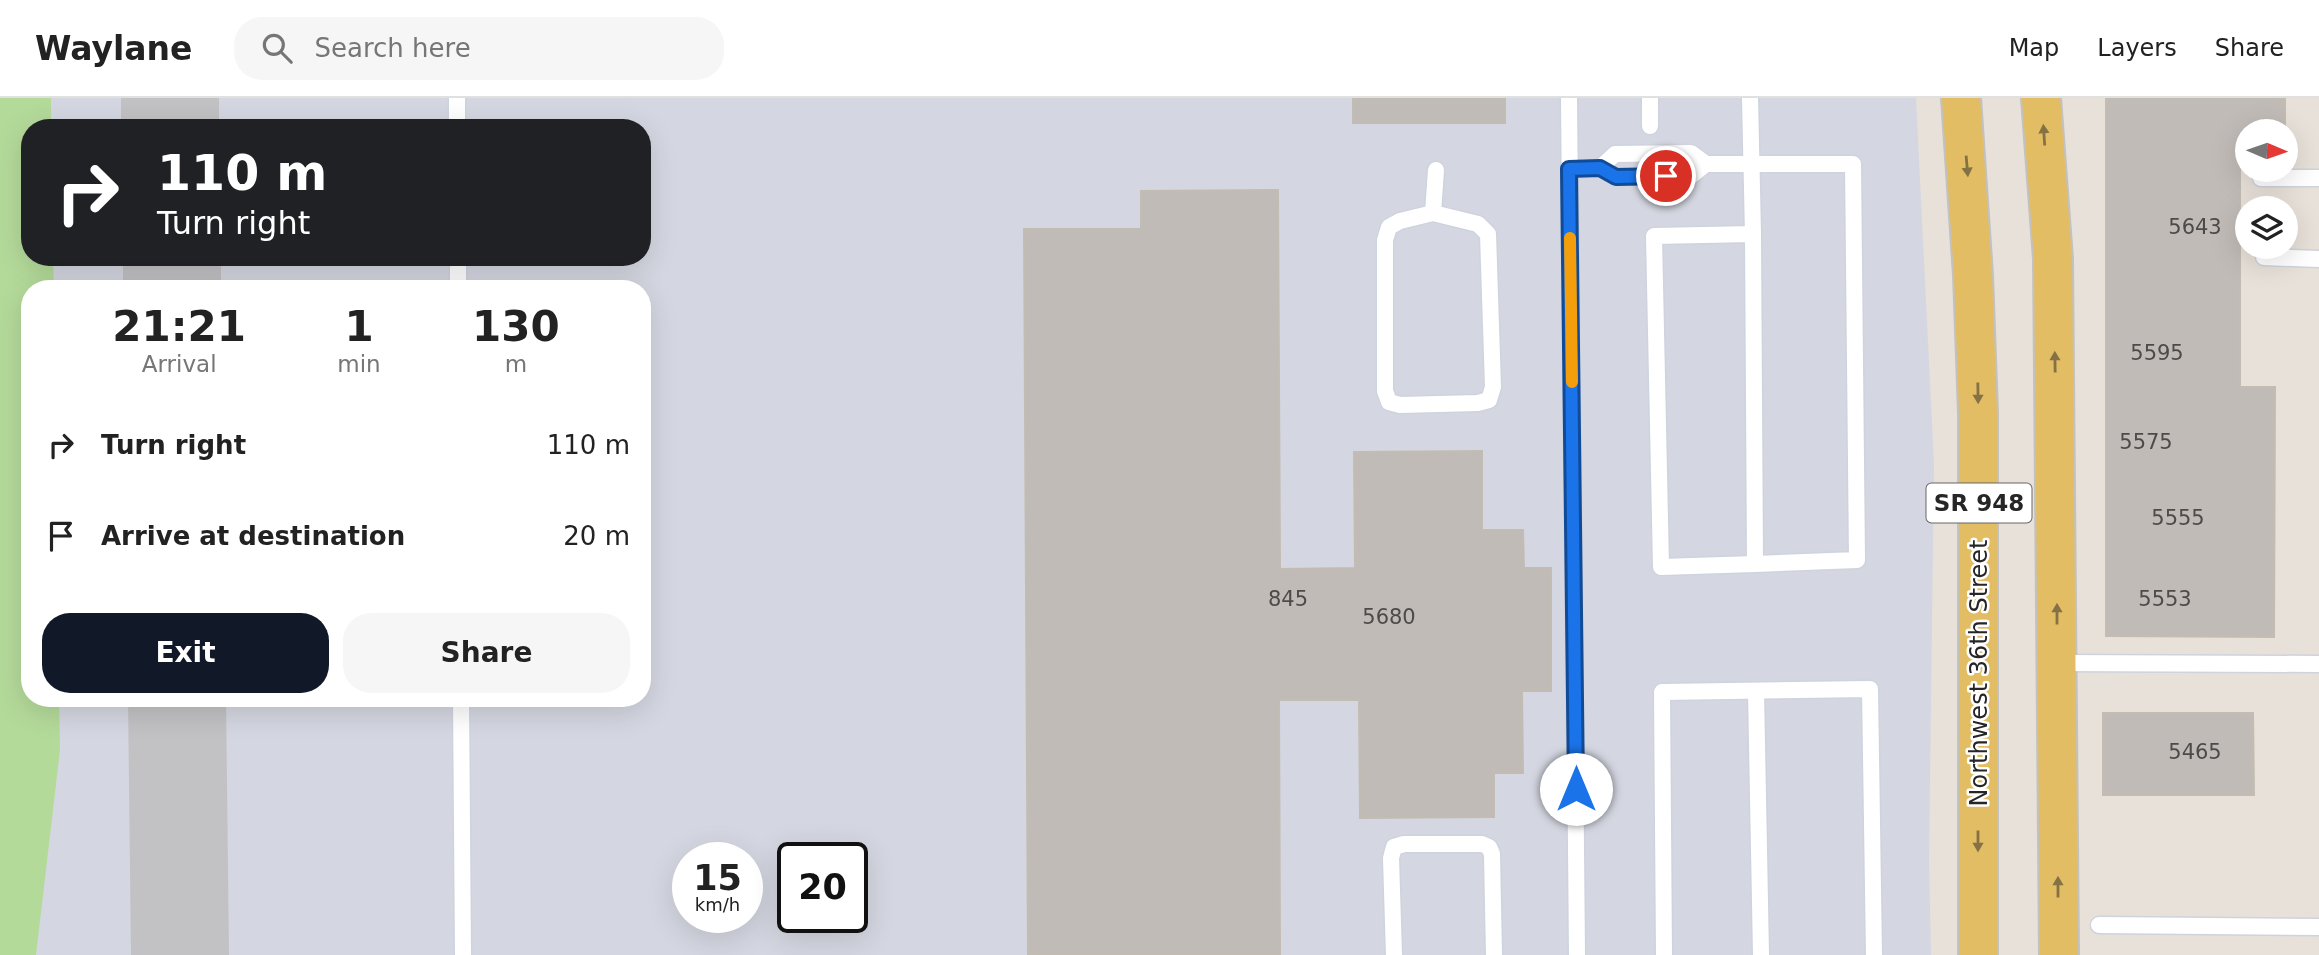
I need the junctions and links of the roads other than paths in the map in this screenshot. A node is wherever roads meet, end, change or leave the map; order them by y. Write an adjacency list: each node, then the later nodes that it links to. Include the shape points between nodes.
1 (457, 98): 7 (lane)
2 (1569, 98): 12 (lane)
3 (1650, 98): 8 (lane)
4 (1750, 98): 10 (lane)
5 (1961, 98): 34 (main road, Northwest 36th Street / SR 948, one-way to 34, via 1978,400)
6 (2041, 98): 21 (main road, SR 948, one-way to 6, via 2053,259)
7 (457, 119)
8 (1650, 126)
9 (1706, 164): 10 (lane); 11 (lane, via 1692,174 1628,177 1616,177); 11 (lane, via 1691,153 1615,154)
10 (1752, 164): 17 (lane); 20 (lane, via 1853,164 1857,547 1857,560)
11 (1600, 168): 12 (lane)
12 (1569, 169): 30 (lane)
13 (1436, 170): 16 (lane)
14 (2298, 178): 15 (lane)
15 (2319, 178)
16 (1433, 213): 16 (lane, via 1389,227 1385,240 1385,391 1389,402 1400,405 1478,403 1489,400 1493,387 1488,234 1478,224)
17 (1753, 234): 20 (lane); 20 (lane, via 1654,236 1661,567)
18 (2298, 258): 19 (lane)
19 (2319, 259)
20 (1755, 564)
21 (2057, 663): 22 (lane); 35 (main road, SR 948, one-way to 21)
22 (2319, 664)
23 (1756, 691): 31 (lane, via 1662,692); 32 (lane); 33 (lane, via 1870,689)
24 (461, 707): 27 (lane)
25 (2099, 925): 26 (lane)
26 (2319, 927)
27 (463, 955)
28 (1394, 955): 29 (lane, via 1394,846 1482,844 1492,854)
29 (1494, 955)
30 (1577, 955)
31 (1664, 955)
32 (1761, 955)
33 (1874, 955)
34 (1978, 955)
35 (2059, 955)

